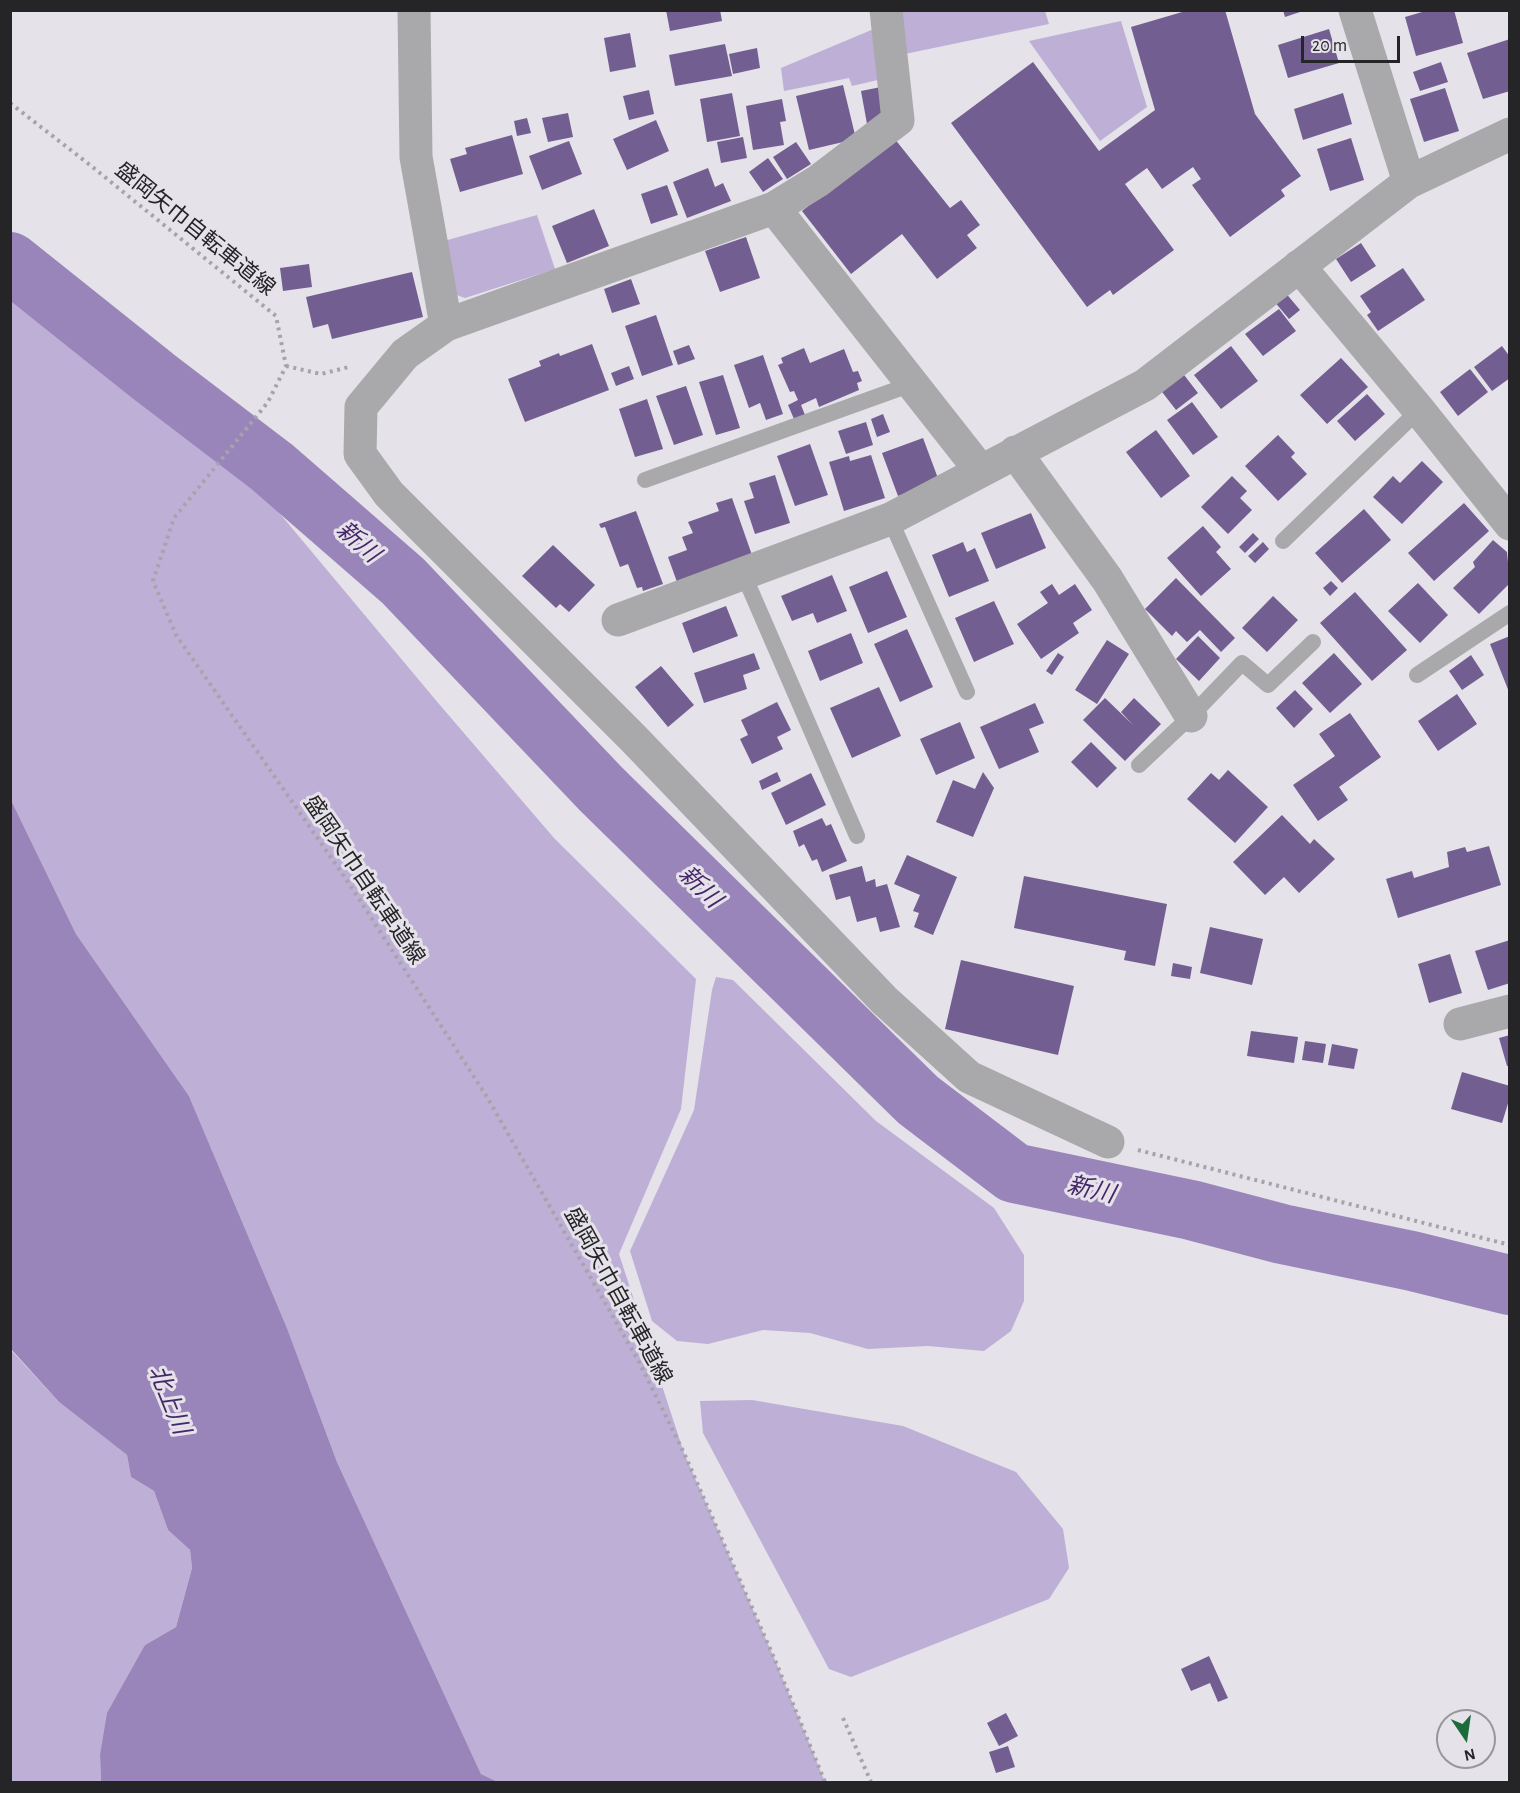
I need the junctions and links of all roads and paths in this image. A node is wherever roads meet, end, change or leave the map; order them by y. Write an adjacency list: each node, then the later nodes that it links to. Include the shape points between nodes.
1 (414, 10): 9 (street, via 416,157)
2 (886, 10): 7 (street, via 898,120 818,181)
3 (1355, 10): 6 (street)
4 (10, 103): 10 (path, 盛岡矢巾自転車道線, via 276,316)
5 (1509, 134): 6 (street)
6 (1409, 182): 8 (street)
7 (774, 208): 9 (street); 12 (street)
8 (1299, 266): 13 (street); 14 (street, via 1145,385)
9 (446, 325): 31 (street, via 405,354 361,407 360,454 389,494 634,740 884,1000 969,1077)
10 (286, 366): 11 (path, via 321,374); 34 (path, 盛岡矢巾自転車道線, via 268,402 174,518 153,580 176,635 348,882 487,1097 639,1362 684,1453)
11 (352, 367)
12 (912, 384): 15 (street); 16 (lane)
13 (1419, 410): 18 (street); 19 (lane)
14 (1016, 452): 15 (street); 26 (street, via 1107,579)
15 (980, 470): 17 (street)
16 (645, 480)
17 (890, 519): 20 (street); 25 (lane)
18 (1509, 524)
19 (1283, 540)
20 (742, 573): 22 (street); 28 (lane)
21 (1509, 613): 24 (lane)
22 (618, 620)
23 (1313, 642): 26 (lane, via 1268,686 1242,663)
24 (1417, 675)
25 (967, 692)
26 (1191, 716): 27 (lane)
27 (1139, 765)
28 (857, 836)
29 (1509, 1011): 30 (street)
30 (1460, 1024)
31 (1108, 1142): 32 (path)
32 (1509, 1245)
33 (843, 1718): 35 (path)
34 (825, 1782)
35 (872, 1782)

